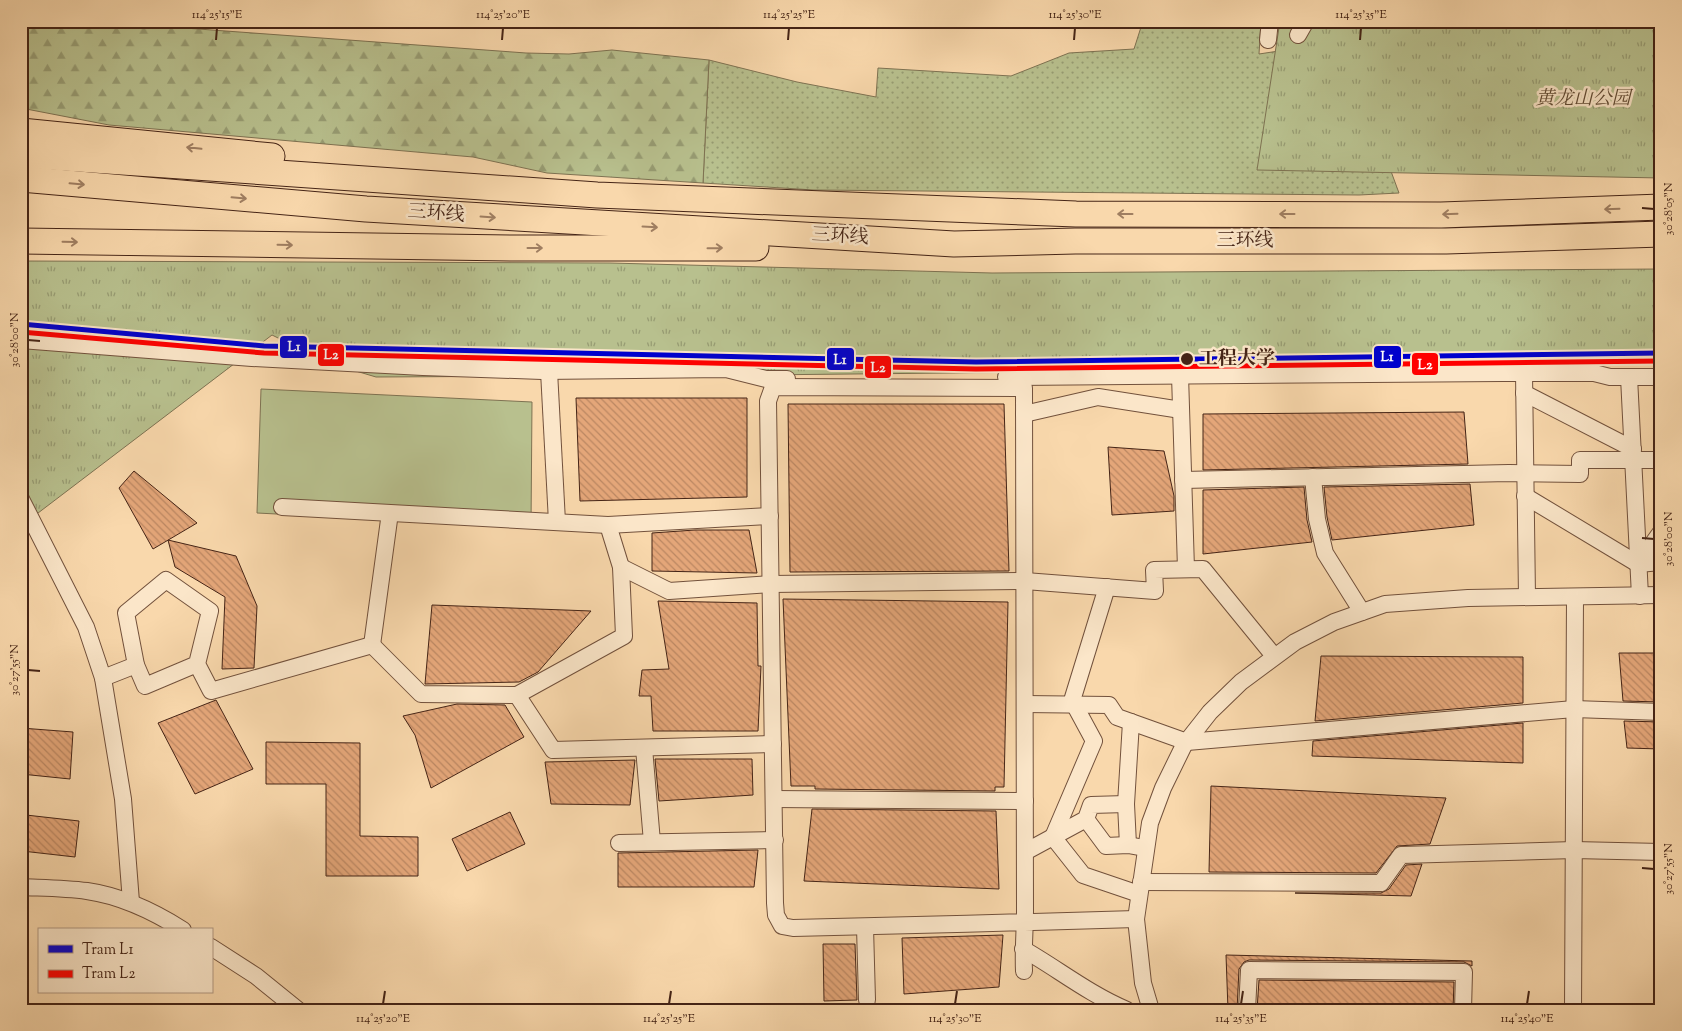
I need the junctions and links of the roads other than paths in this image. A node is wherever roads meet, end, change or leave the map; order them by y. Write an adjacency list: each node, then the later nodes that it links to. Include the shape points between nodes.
1 (1270, 21): 2 (street)
2 (1268, 40)
3 (21, 121): 5 (highway)
4 (21, 131): 5 (highway)
5 (100, 138): 8 (highway, one-way to 5, via 477,175)
6 (21, 155): 8 (highway, 三环线)
7 (24, 180): 12 (highway, 三环线, one-way to 12, via 366,209)
8 (572, 194): 9 (highway, 三环线, one-way to 8, via 1441,215 1086,214)
9 (1661, 207)
10 (1661, 234): 12 (highway, 三环线, via 1446,241)
11 (21, 241): 12 (highway, one-way to 12, via 701,249)
12 (954, 244)
13 (21, 340): 14 (street, via 252,358)
14 (549, 371): 16 (street, via 726,369 766,379); 34 (street)
15 (1524, 373): 17 (street); 18 (street, via 1594,373); 20 (street)
16 (1098, 376): 17 (street); 21 (street)
17 (1180, 376): 22 (street)
18 (1629, 377): 19 (street); 24 (street)
19 (1661, 377)
20 (1524, 392): 24 (street); 26 (street)
21 (1098, 397): 22 (street); 23 (street)
22 (1181, 410): 28 (street)
23 (1024, 414): 32 (street, via 1024,388 773,387 768,400); 41 (street)
24 (1633, 455): 25 (street); 26 (street, via 1580,460 1580,474); 38 (street)
25 (1661, 460)
26 (1525, 473): 27 (street); 29 (street)
27 (1312, 477): 28 (street); 48 (street, via 1325,553)
28 (1183, 480): 40 (street)
29 (1525, 496): 38 (street); 46 (street)
30 (21, 499): 53 (street, via 86,627)
31 (282, 507): 34 (street)
32 (770, 516): 35 (street); 42 (street)
33 (389, 520): 49 (street)
34 (557, 522): 35 (street)
35 (608, 525): 39 (street)
36 (1661, 532): 38 (street)
37 (1661, 562): 38 (street)
38 (1638, 564): 45 (street)
39 (621, 567): 42 (street, via 669,592); 54 (street, via 624,636)
40 (1186, 569): 43 (street, via 1154,570 1155,591); 50 (street, via 1203,569)
41 (1025, 581): 42 (street); 43 (street); 55 (street)
42 (771, 584): 61 (street)
43 (1108, 587): 56 (street)
44 (1661, 595): 45 (street)
45 (1640, 596): 47 (street)
46 (1527, 597): 47 (street); 48 (street, via 1411,601 1385,604)
47 (1575, 597): 57 (street)
48 (1362, 612): 50 (street, via 1334,622)
49 (372, 645): 51 (street, via 212,691); 54 (street, via 421,694)
50 (1274, 656): 60 (street, via 1210,712)
51 (198, 664): 52 (street, via 145,686); 52 (street, via 210,611 166,580 126,612)
52 (136, 665): 53 (street)
53 (103, 678): 78 (street, via 123,799)
54 (517, 695): 62 (street, via 553,750)
55 (1025, 704): 56 (street); 64 (street)
56 (1073, 704): 59 (street, via 1109,705 1117,717); 67 (street, via 1094,741)
57 (1574, 709): 58 (street); 60 (street); 73 (street)
58 (1661, 712)
59 (1131, 722): 60 (street); 65 (street)
60 (1187, 742): 72 (street, via 1156,804)
61 (773, 744): 62 (street); 63 (street)
62 (644, 748): 69 (street)
63 (774, 799): 64 (street); 68 (street)
64 (1025, 801): 74 (street)
65 (1126, 804): 66 (street, via 1091,806); 71 (street)
66 (1086, 819): 67 (street); 71 (street, via 1106,846)
67 (1053, 837): 74 (street); 77 (street, via 1084,875)
68 (775, 840): 69 (street); 81 (street, via 776,915 782,926)
69 (652, 842): 70 (street)
70 (619, 843)
71 (1128, 845): 72 (street)
72 (1146, 848): 77 (street)
73 (1574, 850): 75 (street); 77 (street, via 1401,855 1381,883); 92 (street)
74 (1025, 852): 80 (street)
75 (1661, 852)
76 (21, 887): 78 (street, via 87,891)
77 (1140, 888): 79 (street)
78 (131, 902): 82 (street)
79 (1136, 919): 80 (street); 89 (street, via 1143,983)
80 (1025, 922): 81 (street); 84 (street)
81 (865, 927): 86 (street)
82 (180, 928)
83 (212, 949): 87 (street, via 256,976)
84 (1023, 949): 85 (street); 88 (street, via 1087,991)
85 (1024, 971)
86 (867, 1000)
87 (298, 1010)
88 (1127, 1010)
89 (1151, 1010)
90 (1247, 1010): 91 (street, via 1249,970 1258,970 1464,972)
91 (1463, 1010)
92 (1573, 1010)

